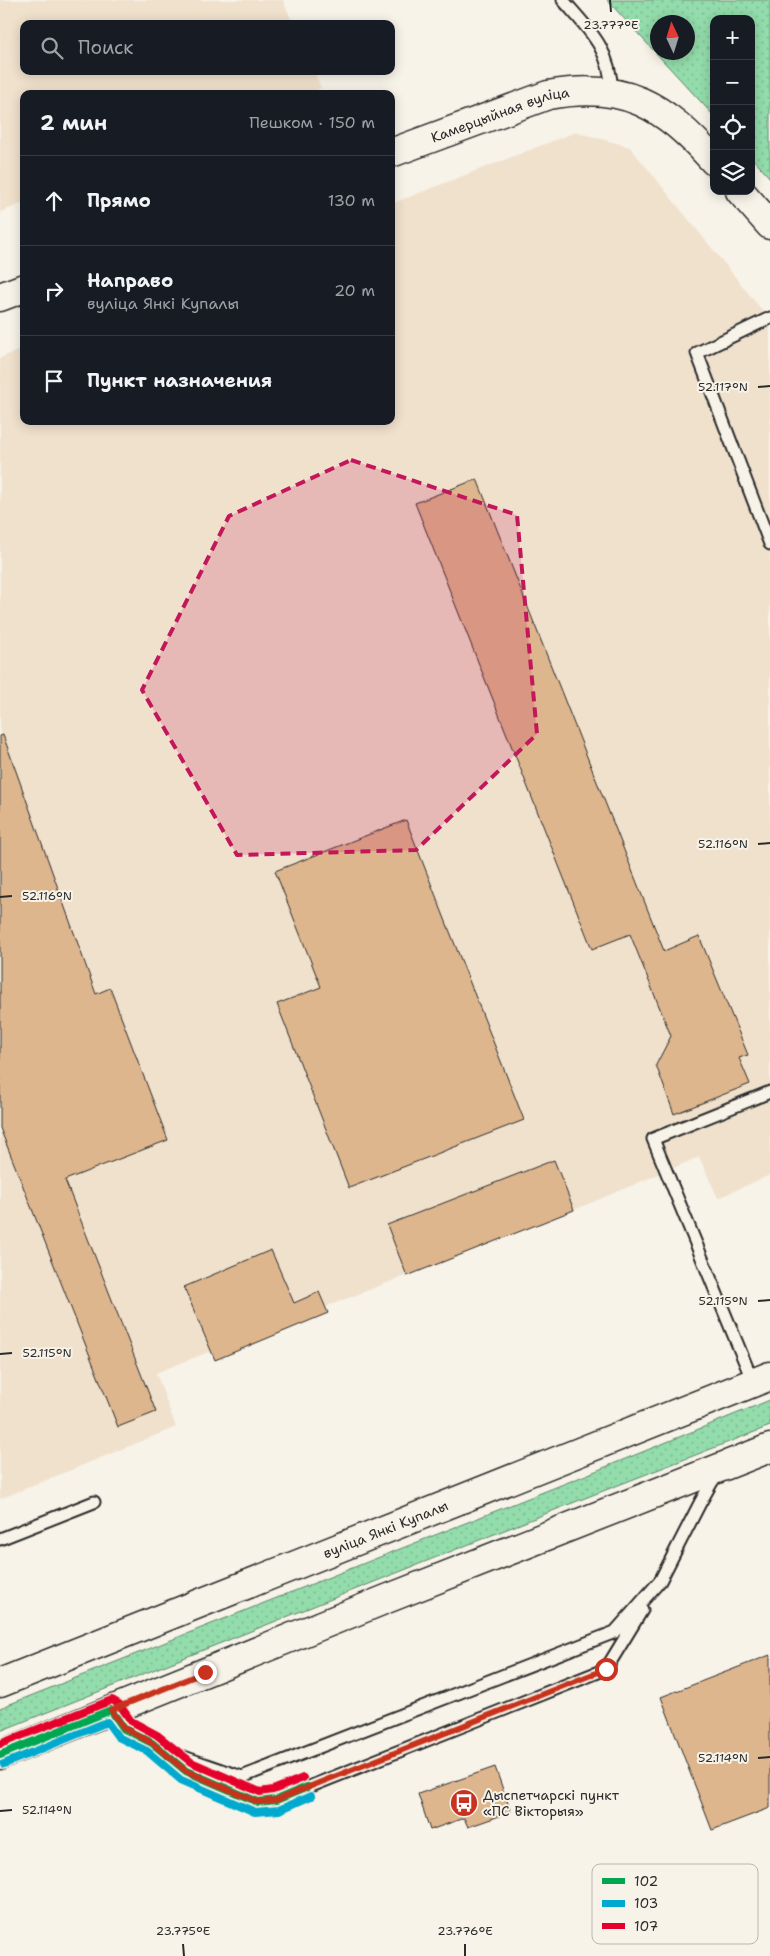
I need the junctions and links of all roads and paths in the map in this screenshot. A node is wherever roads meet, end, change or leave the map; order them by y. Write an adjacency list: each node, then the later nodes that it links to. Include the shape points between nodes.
1 (563, 0): 2 (lane, via 601,47 610,70)
2 (612, 92): 3 (main road, Камерцыйная вуліца, via 548,95); 4 (main road, Камерцыйная вуліца, via 654,107 676,123)
3 (395, 152)
4 (710, 157)
5 (744, 195): 6 (main road)
6 (770, 225)
7 (20, 290): 8 (main road)
8 (0, 297)
9 (770, 318): 10 (lane, via 697,353)
10 (770, 544)
11 (770, 1092): 12 (lane, via 653,1139)
12 (762, 1379): 18 (main road, вуліца Янкі Купалы)
13 (770, 1448): 14 (main road)
14 (727, 1465): 17 (lane, via 713,1480); 19 (main road)
15 (94, 1502): 16 (lane)
16 (0, 1539)
17 (660, 1581): 20 (lane, via 616,1632 242,1777); 20 (lane, via 606,1669 276,1800 258,1802 186,1771)
18 (0, 1683)
19 (111, 1710): 20 (lane, via 124,1728); 21 (main road)
20 (152, 1743)
21 (0, 1755)

